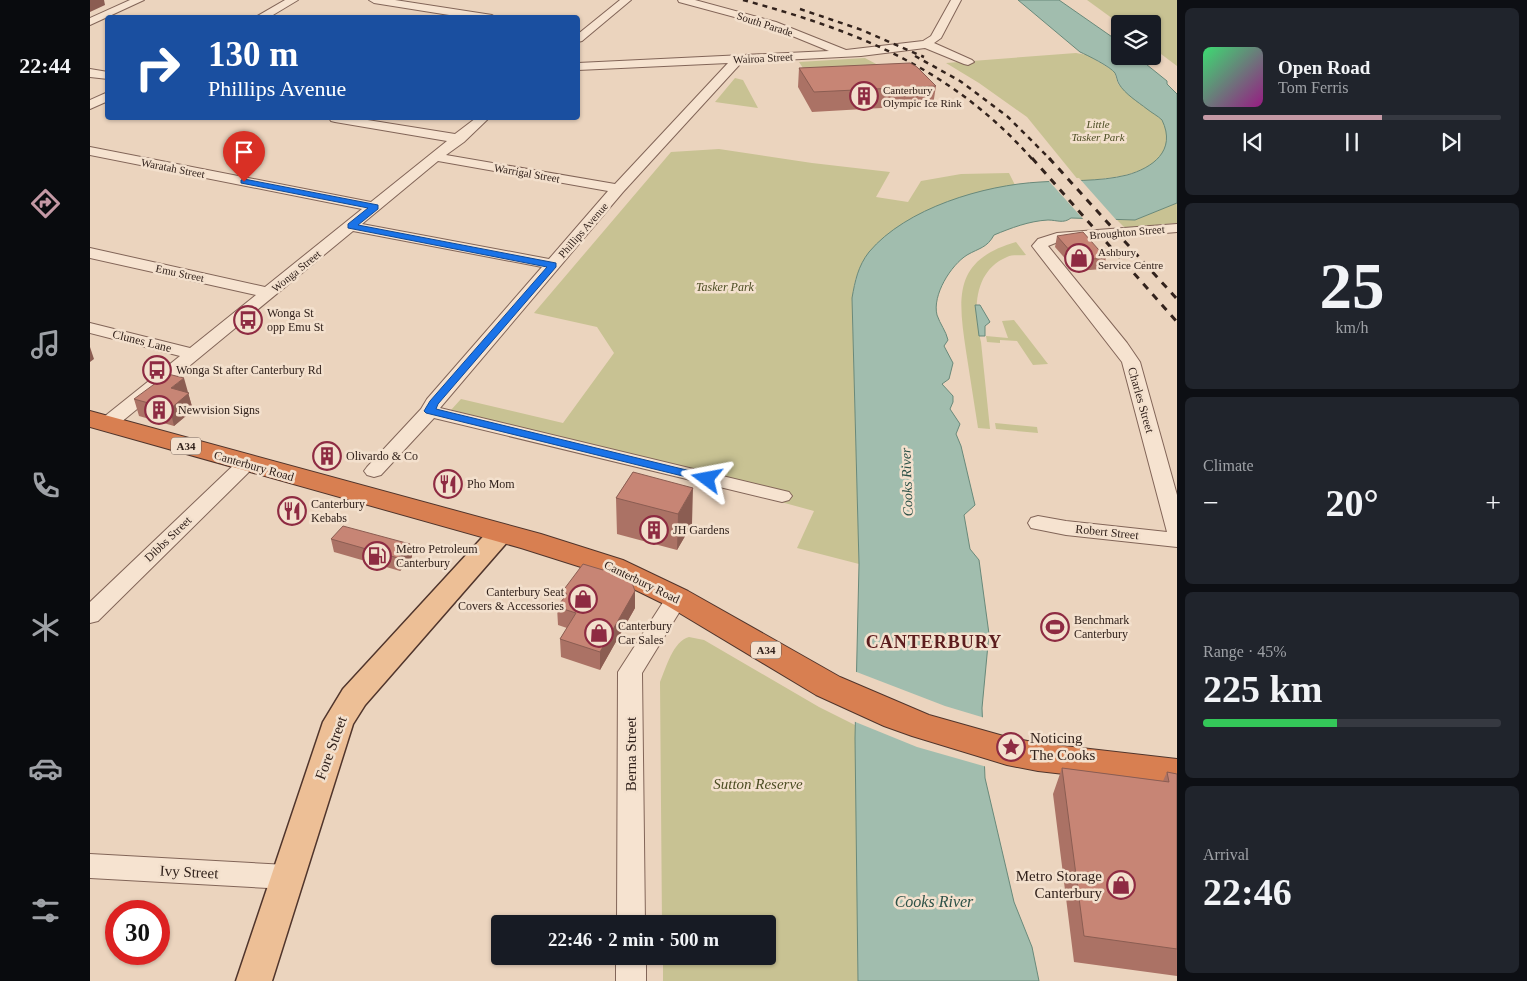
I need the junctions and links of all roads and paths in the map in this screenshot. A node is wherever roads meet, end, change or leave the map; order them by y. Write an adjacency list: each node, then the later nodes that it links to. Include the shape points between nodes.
1 (139, 0): 10 (street)
2 (293, 0): 11 (street)
3 (374, 0): 8 (street)
4 (435, 0): 8 (street)
5 (626, 0): 15 (street)
6 (683, 0): 17 (street, South Parade, via 772,24)
7 (956, 0): 16 (street, via 935,38)
8 (424, 7): 12 (street); 13 (street)
9 (105, 15): 14 (street)
10 (106, 15)
11 (265, 15)
12 (412, 15)
13 (473, 15)
14 (90, 22)
15 (580, 34)
16 (926, 44): 17 (street, Wairoa Street); 19 (street)
17 (845, 54): 18 (street, Wairoa Street)
18 (738, 59): 20 (street, Wairoa Street); 30 (street, Phillips Avenue)
19 (968, 62)
20 (580, 67)
21 (90, 73): 22 (street)
22 (105, 76)
23 (105, 98): 24 (street)
24 (90, 105)
25 (347, 120): 27 (street)
26 (481, 120): 27 (street, Wonga Street)
27 (458, 139): 29 (street, Wonga Street)
28 (90, 152): 31 (street, Waratah Street)
29 (436, 157): 30 (street, Warrigal Street); 31 (street, Wonga Street)
30 (618, 189): 36 (street, Phillips Avenue)
31 (375, 207): 32 (street, Wonga Street)
32 (351, 226): 36 (street); 37 (street, Wonga Street)
33 (1177, 228): 34 (street, Broughton Street)
34 (1047, 240): 46 (street, Charles Street, via 1041,244 1041,249 1131,362)
35 (90, 253): 37 (street, Emu Street)
36 (553, 265): 40 (street, Phillips Avenue, via 433,403)
37 (269, 293): 39 (street, Wonga Street)
38 (90, 328): 39 (street, Clunes Lane)
39 (194, 354): 41 (street, Wonga Street)
40 (430, 411): 43 (street, Phillips Avenue); 44 (street)
41 (98, 421): 42 (highway, Canterbury Road / A34)
42 (246, 464): 47 (highway, Canterbury Road / A34); 50 (street, Dibbs Street)
43 (374, 471)
44 (782, 496)
45 (1038, 522): 48 (street, Robert Street)
46 (1177, 532)
47 (500, 534): 49 (highway, Canterbury Road / A34, via 600,562); 55 (main road, Fore Street, via 354,697 338,722)
48 (1177, 540)
49 (677, 598): 52 (highway, Canterbury Road / A34, via 828,686 924,728 1038,757); 56 (street, Berna Street, via 630,672)
50 (90, 615)
51 (1177, 753): 52 (highway)
52 (1132, 768): 53 (highway, Canterbury Road / A34)
53 (1177, 773)
54 (90, 866): 55 (street, Ivy Street)
55 (287, 877): 58 (main road, Fore Street)
56 (631, 915)
57 (631, 965): 59 (street)
58 (254, 981)
59 (631, 981)

